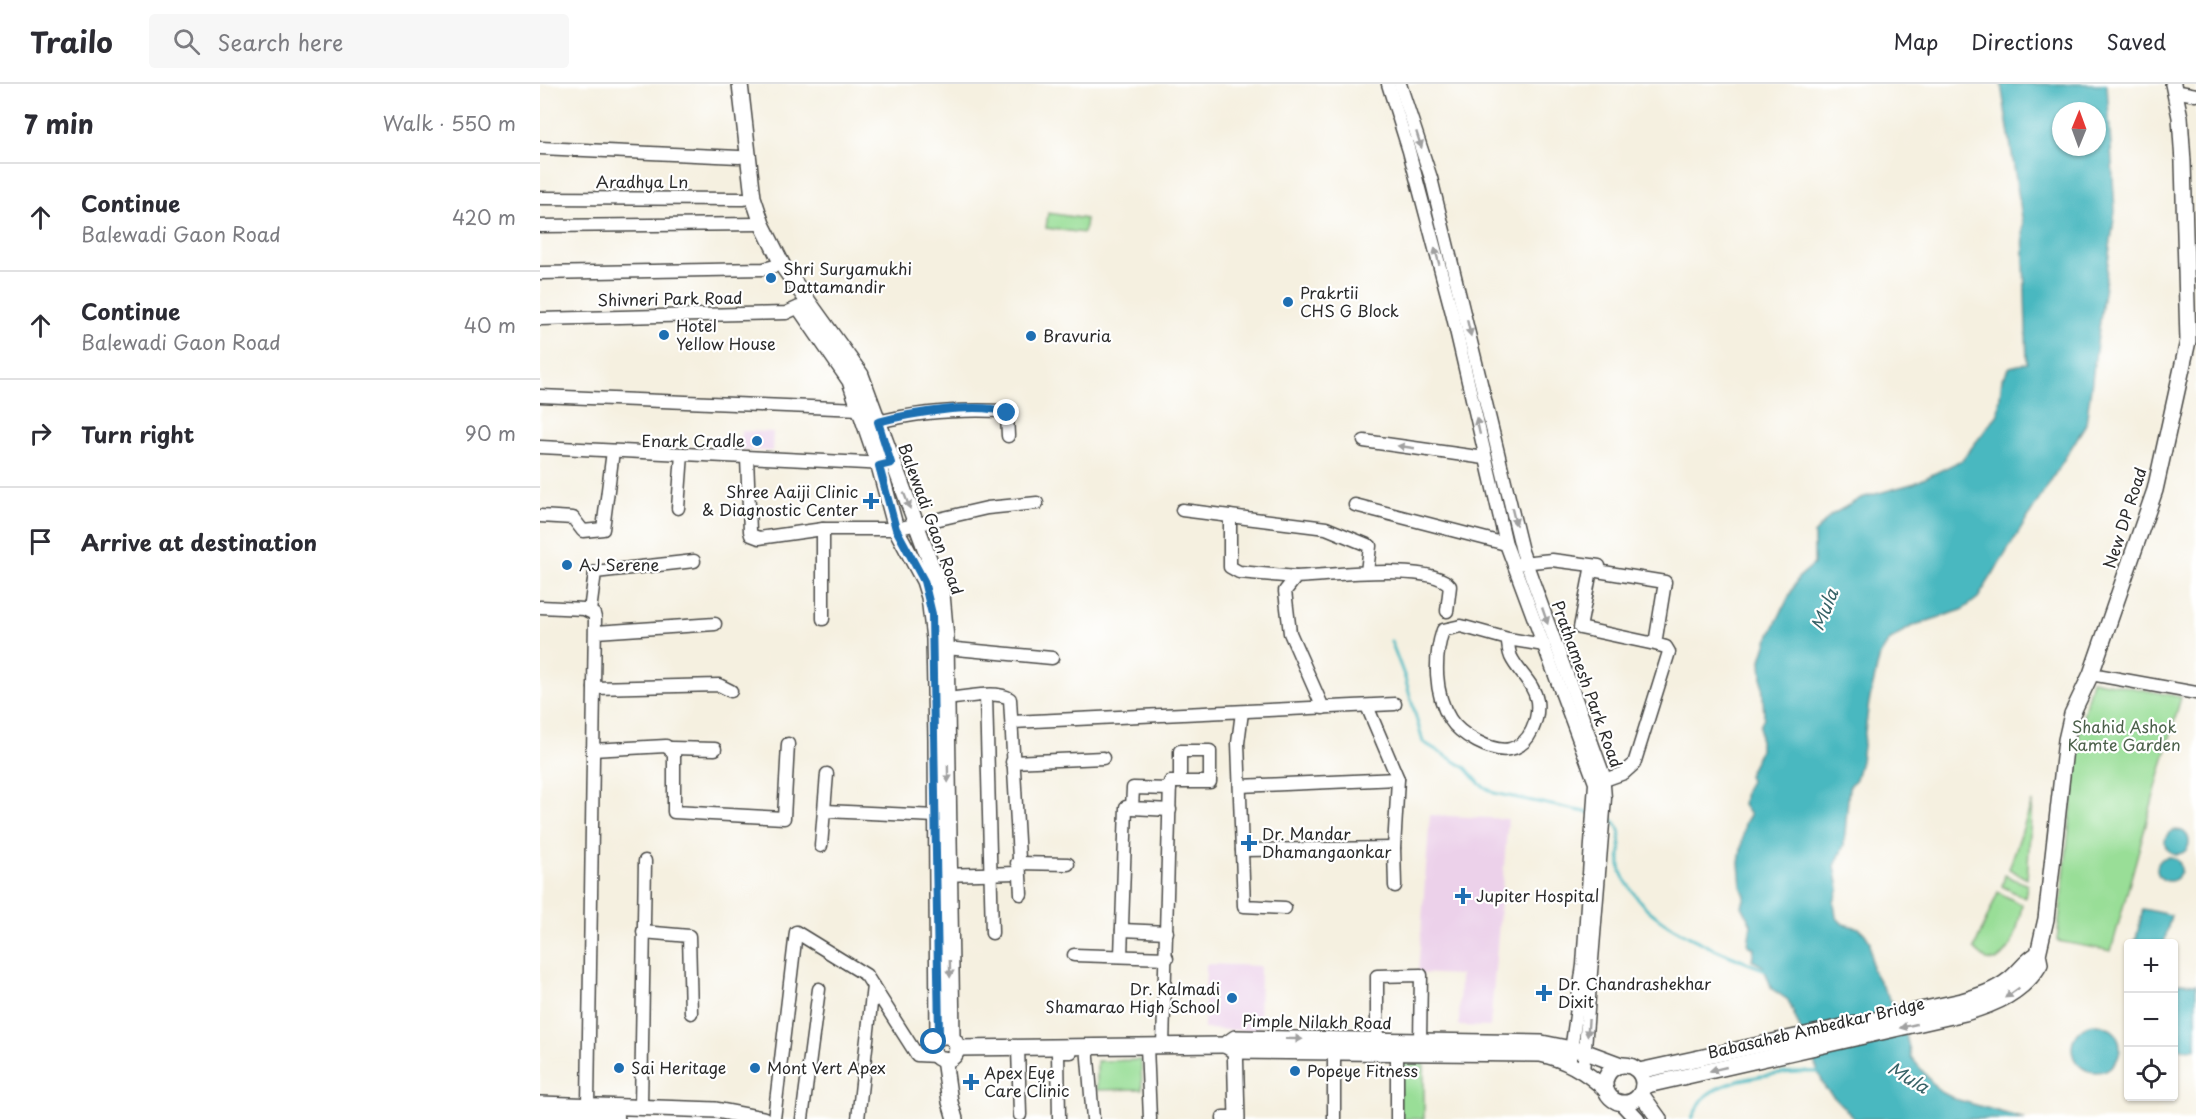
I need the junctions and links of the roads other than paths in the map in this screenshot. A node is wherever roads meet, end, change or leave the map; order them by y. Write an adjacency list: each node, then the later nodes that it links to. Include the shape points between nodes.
1 (730, 84): 8 (main road, Balewadi Gaon Road)
2 (740, 84): 12 (main road, Balewadi Gaon Road)
3 (1388, 84): 29 (street, one-way to 3, via 1452,313)
4 (1400, 84): 42 (street, one-way to 42, via 1431,178)
5 (2173, 88): 6 (street); 9 (main road, New DP Road)
6 (2196, 95)
7 (540, 148): 8 (street)
8 (739, 157): 11 (main road, Balewadi Gaon Road)
9 (2190, 163): 14 (main road, New DP Road)
10 (540, 198): 11 (street, Aradhya Ln)
11 (744, 200): 12 (main road, Balewadi Gaon Road)
12 (757, 224): 13 (street); 15 (main road, Balewadi Gaon Road); 22 (main road, Balewadi Gaon Road, via 861,375)
13 (540, 226)
14 (2190, 238): 19 (main road, New DP Road)
15 (775, 266): 16 (street); 17 (main road, Balewadi Gaon Road)
16 (540, 273)
17 (799, 307): 18 (street, Shivneri Park Road, via 786,313); 21 (main road, Balewadi Gaon Road, via 850,381)
18 (540, 319)
19 (2192, 341): 57 (main road, New DP Road, via 2155,490)
20 (540, 396): 21 (street)
21 (860, 409): 30 (main road, Balewadi Gaon Road)
22 (878, 422): 23 (street, via 927,412 1004,411 1008,415); 30 (main road, Balewadi Gaon Road)
23 (1008, 436)
24 (1364, 441): 29 (street, one-way to 24)
25 (540, 447): 26 (street)
26 (613, 451): 27 (street); 35 (street, via 603,529 583,531 573,518)
27 (682, 454): 28 (street); 33 (street)
28 (747, 458): 30 (street); 38 (street, via 751,535 759,538)
29 (1485, 458): 40 (street)
30 (885, 464): 37 (main road, Balewadi Gaon Road, one-way to 37); 39 (main road, Balewadi Gaon Road)
31 (1037, 503): 37 (street, via 987,508)
32 (1355, 505): 40 (street)
33 (678, 508)
34 (1182, 510): 36 (street)
35 (540, 516)
36 (1230, 516): 43 (street, via 1337,532 1370,546); 44 (street, via 1230,567 1239,572)
37 (915, 523): 39 (street); 55 (main road, Balewadi Gaon Road, via 942,594)
38 (823, 529): 39 (street); 49 (street)
39 (896, 529): 62 (main road, Balewadi Gaon Road, via 929,597)
40 (1506, 544): 42 (street)
41 (694, 561): 47 (street, via 595,572)
42 (1520, 563): 45 (street, via 1552,560); 54 (street, Prathamesh Park Road); 77 (street, Prathamesh Park Road, one-way to 77)
43 (1367, 572): 44 (street); 48 (street, via 1436,577 1450,586)
44 (1296, 577): 65 (street, via 1285,591 1287,624)
45 (1674, 577)
46 (540, 607): 47 (street)
47 (590, 611): 51 (street)
48 (1447, 611)
49 (823, 619)
50 (715, 624): 51 (street)
51 (596, 632): 58 (street)
52 (1508, 639): 52 (street, via 1450,626 1443,630 1437,649 1441,696 1450,720 1476,740 1493,748 1511,749 1525,740 1535,725 1537,699 1511,657); 54 (street)
53 (1655, 644): 53 (street, via 1580,628 1590,570 1665,582); 77 (street, via 1666,647 1669,659 1634,764)
54 (1544, 645): 77 (street, Prathamesh Park Road)
55 (946, 648): 56 (street); 62 (main road, Balewadi Gaon Road)
56 (1052, 658)
57 (2091, 674): 60 (street); 102 (main road, New DP Road, via 2072,714 2066,740 2046,919 2038,954 2040,964 2016,991 1993,1005)
58 (594, 688): 59 (street, via 719,685); 71 (street)
59 (731, 691)
60 (2196, 693)
61 (986, 695): 62 (street); 67 (street, via 1010,699); 88 (street)
62 (941, 699): 81 (main road, Balewadi Gaon Road); 89 (main road, Balewadi Gaon Road, one-way to 89)
63 (1395, 704): 64 (street)
64 (1367, 706): 65 (street); 75 (street)
65 (1323, 708): 66 (street)
66 (1242, 712): 67 (street); 76 (street, via 1238,743)
67 (1012, 722): 73 (street)
68 (788, 744): 69 (street, via 784,818 674,812)
69 (671, 748): 70 (street); 71 (street)
70 (715, 749)
71 (592, 750): 122 (street)
72 (1103, 758): 73 (street)
73 (1012, 762): 87 (street)
74 (827, 774): 80 (street)
75 (1398, 779): 76 (street); 83 (street)
76 (1240, 786): 84 (street)
77 (1598, 786): 111 (street, Prathamesh Park Road, via 1582,965); 111 (street, Prathamesh Park Road, one-way to 111, via 1604,817)
78 (1126, 807): 93 (street)
79 (1170, 810): 79 (street, via 1175,785 1133,788 1132,808); 95 (street)
80 (825, 812): 81 (street); 82 (street)
81 (936, 816): 89 (main road, Balewadi Gaon Road)
82 (822, 846)
83 (1394, 848): 84 (street); 90 (street)
84 (1242, 850): 92 (street, via 1244,906)
85 (645, 861): 94 (street)
86 (1068, 864): 87 (street)
87 (1017, 868): 88 (street); 91 (street)
88 (991, 872): 89 (street); 96 (street)
89 (943, 875): 104 (main road, Balewadi Gaon Road)
90 (1395, 886)
91 (1021, 894)
92 (1285, 908)
93 (1122, 930): 95 (street); 98 (street)
94 (643, 932): 103 (street, via 689,936); 123 (street)
95 (1167, 932): 99 (street)
96 (992, 933)
97 (1074, 955): 98 (street)
98 (1121, 956): 99 (street)
99 (1167, 958): 108 (street)
100 (873, 986): 114 (street, via 917,1055); 129 (street, via 867,970 796,932); 131 (street)
101 (819, 989): 130 (street)
102 (1963, 1007): 118 (main road, Babasaheb Ambedkar Bridge, via 1674,1072)
103 (691, 1013)
104 (949, 1041): 109 (main road); 114 (main road, via 953,1056); 114 (main road, Balewadi Gaon Road, via 933,1047)
105 (1377, 1041): 106 (main road, Pimple Nilakh Road); 106 (street, via 1377,976 1421,975); 107 (main road, Pimple Nilakh Road, one-way to 105)
106 (1420, 1041): 111 (main road, Pimple Nilakh Road, via 1524,1042)
107 (1232, 1045): 108 (main road); 112 (main road, Pimple Nilakh Road); 126 (main road)
108 (1155, 1046): 110 (main road); 135 (street)
109 (1018, 1047): 110 (main road); 124 (street)
110 (1087, 1049): 133 (street, via 1058,1052); 134 (street)
111 (1579, 1050): 115 (street, Prathamesh Park Road); 116 (main road, Pimple Nilakh Road); 117 (street, Prathamesh Park Road)
112 (1334, 1052): 113 (main road, Pimple Nilakh Road); 136 (street)
113 (1397, 1052): 115 (main road, Pimple Nilakh Road, via 1533,1053); 137 (street)
114 (940, 1058): 132 (main road)
115 (1570, 1064): 117 (main road, Pimple Nilakh Road)
116 (1621, 1065): 118 (main road, via 1634,1067); 119 (main road, via 1609,1072)
117 (1583, 1072): 119 (main road, Pimple Nilakh Road)
118 (1641, 1084): 121 (main road, via 1635,1100); 139 (main road)
119 (1605, 1090): 121 (main road, via 1612,1100)
120 (540, 1104): 122 (main road)
121 (1623, 1104): 138 (main road)
122 (588, 1105): 123 (main road)
123 (640, 1107): 128 (main road, via 716,1110)
124 (1020, 1114)
125 (540, 1116): 127 (main road)
126 (1233, 1118)
127 (617, 1119)
128 (762, 1119)
129 (774, 1119)
130 (802, 1119)
131 (858, 1119)
132 (955, 1119)
133 (1059, 1119)
134 (1093, 1119)
135 (1150, 1119)
136 (1334, 1119)
137 (1397, 1119)
138 (1637, 1119)
139 (1659, 1119)

